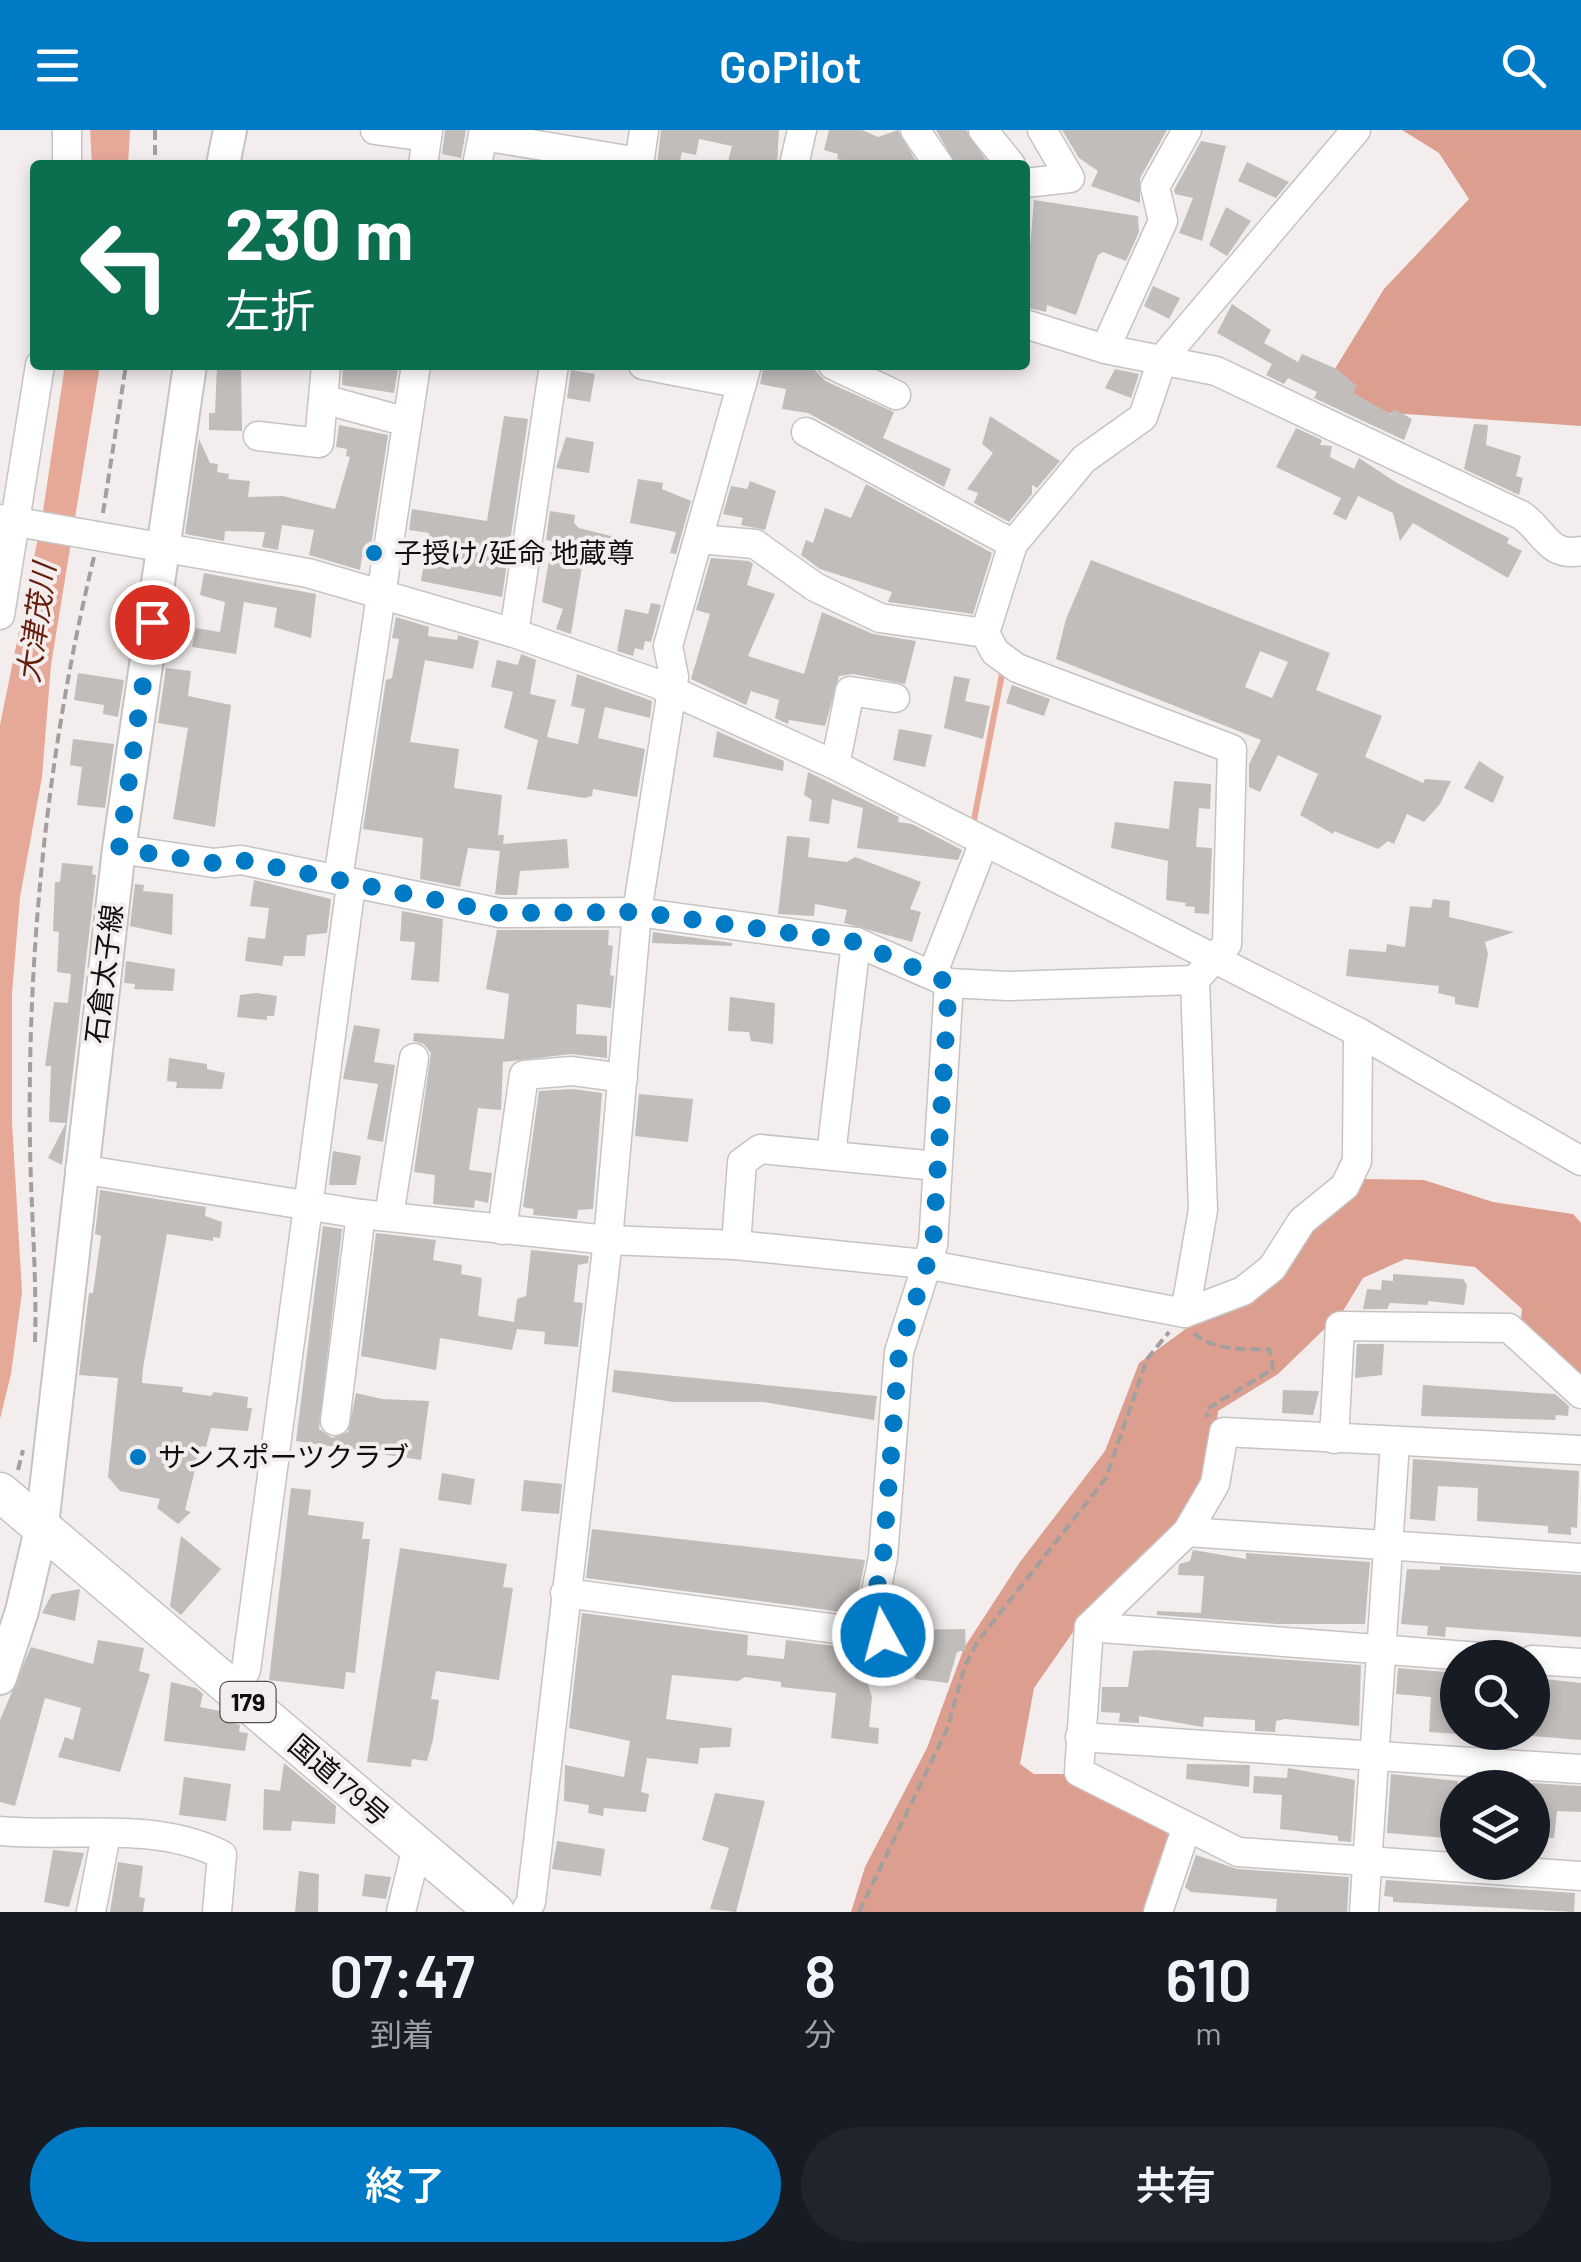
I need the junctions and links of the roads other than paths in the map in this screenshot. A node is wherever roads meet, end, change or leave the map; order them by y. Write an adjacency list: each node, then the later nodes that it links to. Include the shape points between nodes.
1 (67, 130): 13 (street)
2 (230, 130): 14 (main road)
3 (375, 130): 12 (street)
4 (644, 130): 17 (street)
5 (802, 130): 18 (street)
6 (915, 130): 19 (street)
7 (983, 130): 20 (street)
8 (1042, 130): 21 (street, via 1070,178)
9 (1187, 130): 23 (street, via 1155,187 1163,221)
10 (1356, 130): 24 (street)
11 (484, 133): 15 (street); 16 (street)
12 (426, 144)
13 (66, 160)
14 (223, 160)
15 (479, 160)
16 (624, 160)
17 (639, 160)
18 (795, 160)
19 (936, 160)
20 (1007, 160)
21 (1030, 182)
22 (1030, 326): 23 (street)
23 (1105, 350): 24 (street)
24 (1163, 358): 40 (street, via 1142,418 1084,459); 42 (street, via 1216,371 1521,515 1548,546 1567,554)
25 (39, 370): 38 (street)
26 (189, 370): 41 (main road, 石倉太子線)
27 (326, 370): 34 (street)
28 (415, 370): 35 (street)
29 (553, 370): 46 (street)
30 (699, 370): 32 (street)
31 (843, 370): 33 (street)
32 (744, 374): 39 (street)
33 (896, 395)
34 (323, 399): 35 (street); 37 (street, via 319,443)
35 (407, 422): 43 (street)
36 (806, 432): 40 (street)
37 (258, 436)
38 (12, 520): 41 (street); 44 (street)
39 (699, 539): 45 (street, via 755,544 815,587 880,618); 47 (street)
40 (1013, 544): 45 (street)
41 (164, 546): 43 (street, via 308,573); 51 (main road, 石倉太子線)
42 (1581, 551)
43 (383, 595): 46 (street); 52 (street)
44 (0, 615)
45 (986, 633): 55 (street, via 995,652 1017,668 1232,749 1227,944)
46 (514, 634): 47 (street)
47 (663, 687): 49 (street); 53 (street)
48 (895, 698): 49 (street, via 850,691)
49 (835, 765): 50 (street)
50 (984, 842): 55 (street); 56 (street)
51 (119, 849): 52 (street, via 214,863 241,860); 63 (main road, 石倉太子線)
52 (344, 882): 53 (street, via 500,913); 64 (street)
53 (638, 912): 54 (street); 59 (street)
54 (856, 942): 56 (street); 60 (street)
55 (1204, 971): 56 (street, via 1008,986); 57 (street); 70 (street, via 1204,1210)
56 (941, 979): 62 (street)
57 (1358, 1032): 61 (street); 70 (street, via 1357,1161 1345,1186 1302,1221 1272,1268)
58 (414, 1058): 65 (street)
59 (623, 1078): 66 (street, via 572,1071 524,1075); 67 (street)
60 (831, 1156): 62 (street); 68 (street, via 760,1149 742,1162)
61 (1581, 1161)
62 (937, 1166): 69 (street, via 933,1245)
63 (80, 1169): 64 (street); 77 (main road, 石倉太子線)
64 (305, 1206): 65 (street); 89 (street, via 246,1670)
65 (375, 1215): 66 (street); 72 (street)
66 (502, 1230): 67 (street)
67 (608, 1240): 68 (street); 81 (street)
68 (736, 1245): 69 (street)
69 (925, 1264): 70 (street); 81 (street, via 899,1352 875,1597 884,1612 883,1635)
70 (1185, 1319)
71 (1581, 1394): 73 (street, via 1509,1328 1340,1326)
72 (335, 1421)
73 (1334, 1439): 74 (street); 78 (street, via 1224,1432 1215,1484)
74 (1395, 1442): 75 (street); 79 (street)
75 (1581, 1450)
76 (3, 1498): 77 (highway, 国道179号 / 179)
77 (42, 1525): 82 (main road, 石倉太子線); 89 (highway, 国道179号 / 179)
78 (1187, 1532): 79 (street); 83 (street)
79 (1389, 1545): 80 (street); 84 (street)
80 (1581, 1558)
81 (565, 1593): 103 (street)
82 (11, 1610): 88 (main road, 石倉太子線)
83 (1088, 1627): 84 (street); 90 (street)
84 (1380, 1651): 85 (street); 91 (street)
85 (1440, 1655)
86 (1550, 1661): 87 (street)
87 (1581, 1663)
88 (0, 1678)
89 (234, 1690): 96 (highway, 国道179号 / 179)
90 (1080, 1736): 91 (street); 93 (street, via 1079,1772)
91 (1376, 1754): 92 (street); 97 (street)
92 (1581, 1769)
93 (1186, 1829): 97 (street, via 1238,1852); 104 (street)
94 (0, 1832): 95 (street)
95 (106, 1835): 99 (street); 100 (street, via 167,1835 222,1855)
96 (417, 1847): 101 (street); 102 (highway, 国道179号 / 179)
97 (1368, 1861): 98 (street); 105 (street)
98 (1581, 1876)
99 (91, 1912)
100 (217, 1912)
101 (400, 1912)
102 (495, 1912)
103 (526, 1912)
104 (1158, 1912)
105 (1364, 1912)

